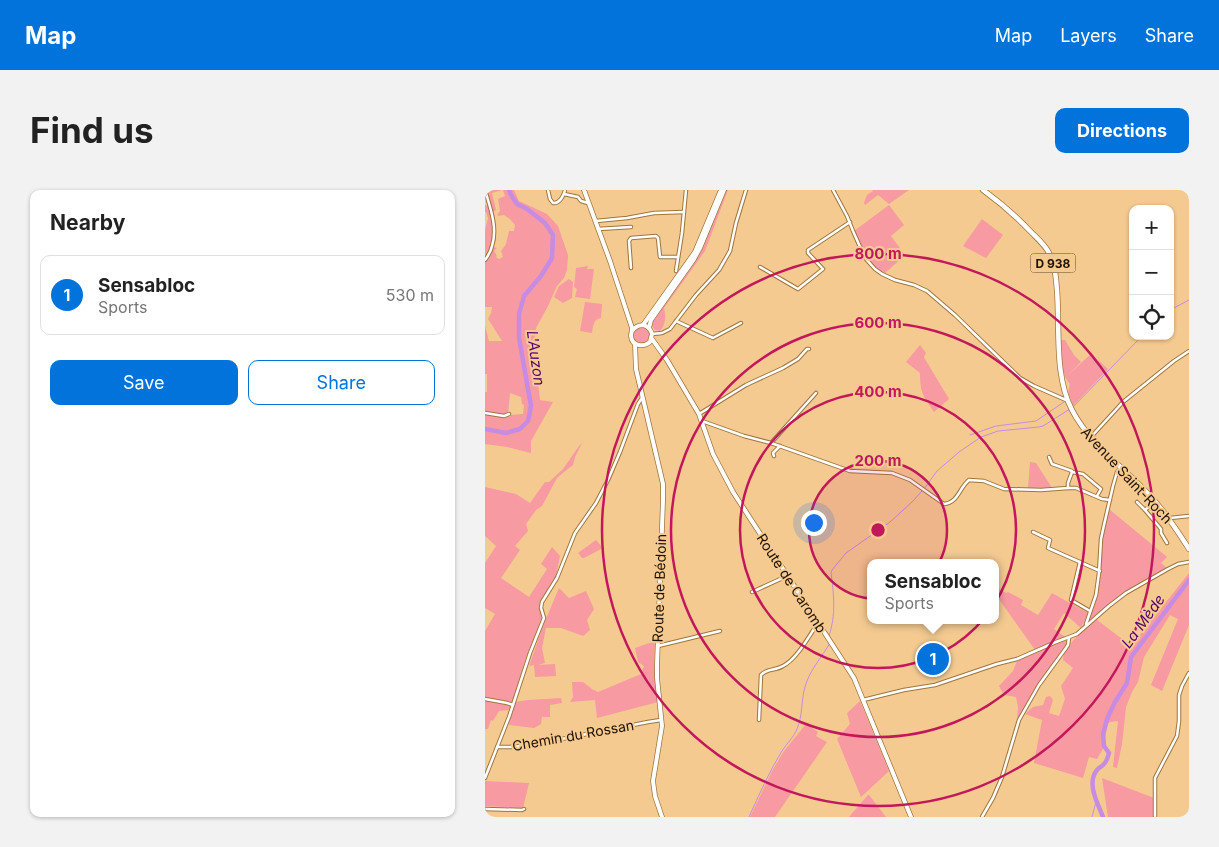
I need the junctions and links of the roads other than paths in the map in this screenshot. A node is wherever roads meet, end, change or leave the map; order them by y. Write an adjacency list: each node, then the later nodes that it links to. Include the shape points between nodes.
1 (485, 190): 18 (street, via 494,237)
2 (548, 190): 10 (street, via 553,203)
3 (565, 190): 10 (street)
4 (584, 190): 11 (main road)
5 (686, 190): 12 (street)
6 (723, 190): 25 (main road, via 695,252); 26 (main road, via 701,248 651,320)
7 (746, 190): 23 (street, via 726,260)
8 (833, 190): 14 (street)
9 (983, 190): 38 (main road, Avenue Saint-Roch / D 938, via 1035,236 1052,262 1060,365)
10 (564, 194): 11 (street)
11 (586, 201): 13 (main road)
12 (684, 212): 13 (street); 17 (street)
13 (595, 221): 16 (main road)
14 (850, 222): 19 (street, via 808,250 823,269 798,289); 38 (street, via 865,258 875,269 927,291 1020,378)
15 (631, 227): 16 (street)
16 (598, 229): 22 (main road)
17 (679, 257): 20 (street, via 660,257 656,236 633,238 629,242); 21 (street)
18 (485, 260)
19 (760, 267)
20 (631, 268)
21 (676, 271)
22 (627, 314): 25 (main road); 27 (main road)
23 (676, 321): 24 (street, via 713,338); 28 (street, via 667,332)
24 (741, 322)
25 (640, 325): 26 (main road); 27 (main road)
26 (649, 328): 28 (main road)
27 (632, 331): 29 (main road)
28 (652, 336): 30 (main road); 34 (main road, Route de Caromb)
29 (635, 344): 31 (main road); 35 (main road, Route de Bédoin)
30 (648, 344): 31 (main road); 34 (main road)
31 (641, 346): 35 (main road)
32 (809, 349): 41 (street, via 799,359 746,385)
33 (1189, 351): 43 (street, via 1123,402)
34 (663, 354): 41 (main road, Route de Caromb)
35 (635, 359): 37 (main road, Route de Bédoin)
36 (817, 393): 44 (street)
37 (643, 397): 71 (main road, Route de Bédoin, via 663,484); 75 (street, Chemin du Rossan, via 606,484 575,533 557,578 542,602 544,618)
38 (1068, 400): 43 (main road, Avenue Saint-Roch / D 938)
39 (485, 412): 40 (street)
40 (509, 414)
41 (699, 414): 42 (main road, Route de Caromb)
42 (701, 420): 44 (street); 64 (main road, Route de Caromb, via 728,484)
43 (1091, 437): 48 (main road, Avenue Saint-Roch / D 938)
44 (771, 443): 45 (street)
45 (779, 446): 46 (street); 50 (street, via 850,471 892,473 910,480 944,504 954,500 969,480 984,481 1004,489)
46 (774, 456)
47 (1049, 457): 49 (street, via 1052,464)
48 (1121, 468): 52 (street); 53 (main road, Avenue Saint-Roch / D 938)
49 (1072, 472): 50 (street); 51 (street, via 1083,474 1101,489)
50 (1068, 488): 51 (street)
51 (1097, 496): 52 (street)
52 (1110, 500): 63 (street, via 1101,539)
53 (1155, 501): 55 (street); 57 (main road, Avenue Saint-Roch / D 938)
54 (1137, 502): 55 (street)
55 (1145, 510): 59 (street, via 1161,529)
56 (1189, 516): 57 (street)
57 (1170, 518): 60 (main road, Avenue Saint-Roch / D 938)
58 (1033, 532): 61 (street, via 1050,540 1047,548)
59 (1167, 543)
60 (1189, 549)
61 (1080, 562): 63 (street); 66 (street, via 1071,600)
62 (1189, 562): 68 (street, via 1178,564 1126,593)
63 (1100, 571): 66 (street)
64 (787, 576): 65 (street); 67 (main road, Route de Caromb)
65 (752, 592)
66 (1091, 611): 68 (street)
67 (818, 623): 74 (main road, Route de Caromb, via 854,678); 77 (street, via 790,661 761,675)
68 (1086, 626): 70 (street)
69 (720, 631): 71 (street)
70 (1069, 637): 74 (street, via 1017,659 935,685); 84 (street, via 1066,648 1039,684 1019,720 1002,778)
71 (657, 646): 76 (main road, Route de Bédoin)
72 (1189, 673): 85 (street, via 1179,695 1177,736 1155,778)
73 (485, 699): 75 (street)
74 (863, 700): 83 (main road, Route de Caromb)
75 (513, 705): 78 (street, Chemin du Rossan)
76 (662, 720): 78 (street, Chemin du Rossan, via 531,745); 82 (main road, Route de Bédoin, via 653,781)
77 (759, 720)
78 (497, 747): 79 (street)
79 (485, 778)
80 (485, 809): 81 (street)
81 (525, 809)
82 (662, 817)
83 (911, 817)
84 (983, 817)
85 (1155, 817)

